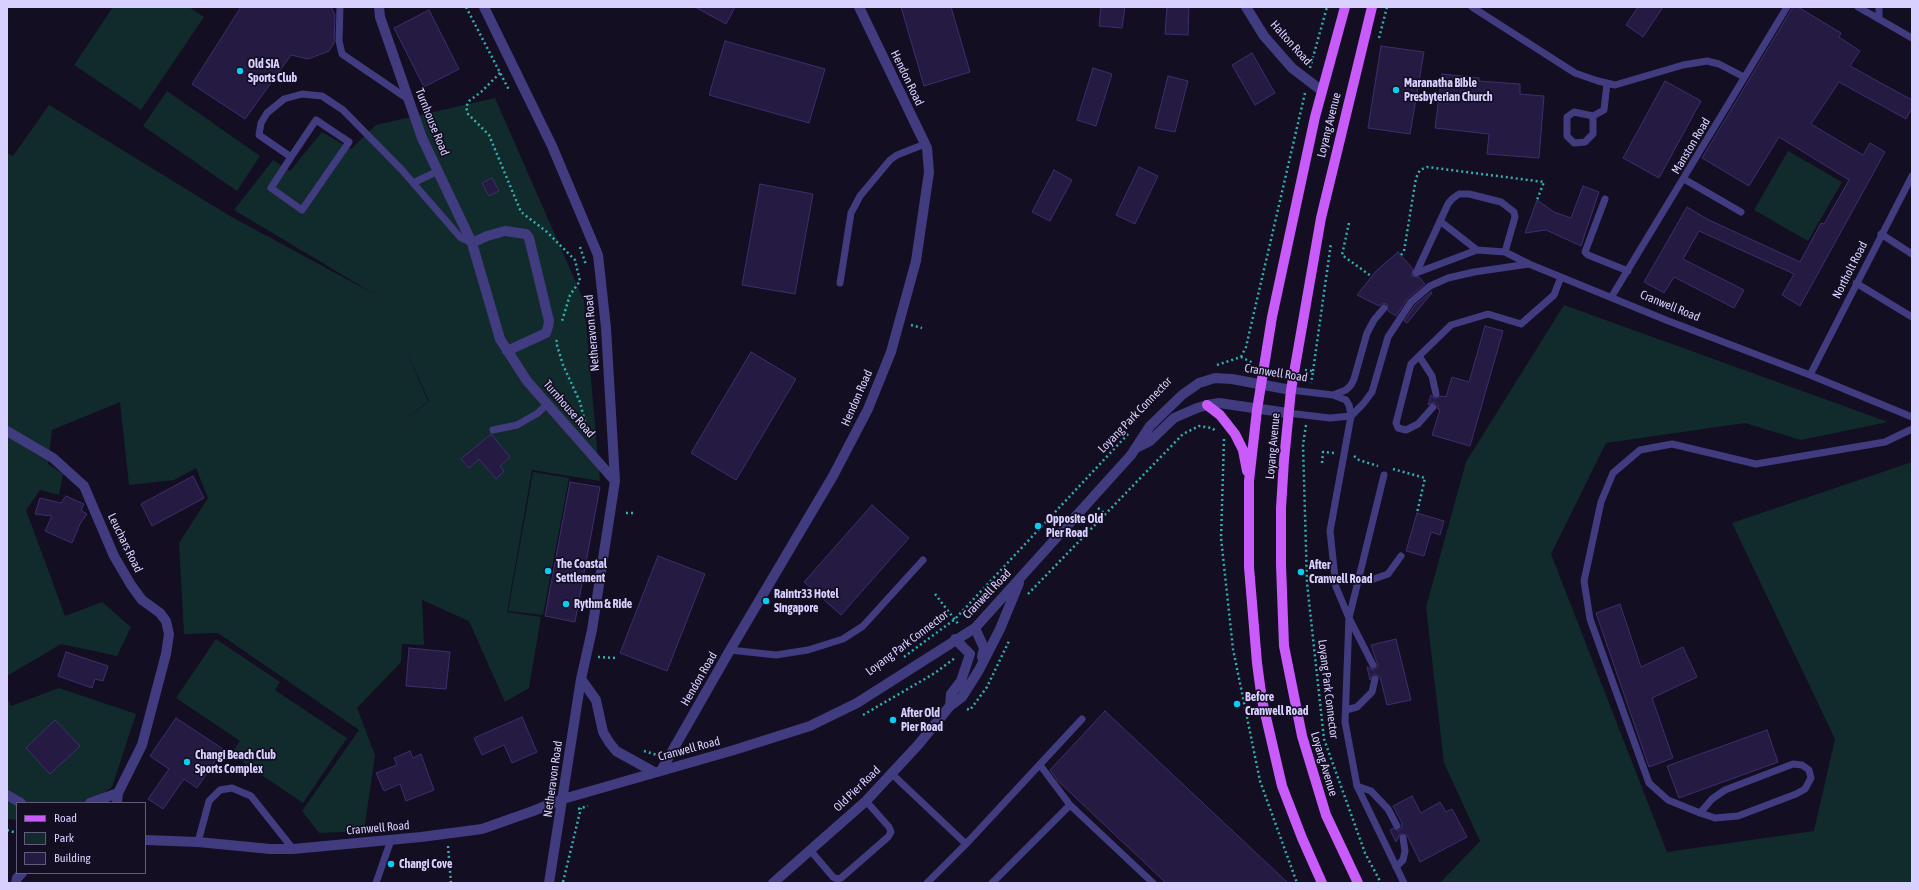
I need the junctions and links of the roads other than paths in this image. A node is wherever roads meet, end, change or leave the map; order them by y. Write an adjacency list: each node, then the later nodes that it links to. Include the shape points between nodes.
1 (340, 7): 17 (lane, via 339,41 342,54)
2 (379, 7): 17 (street, Turnhouse Road, via 380,17)
3 (484, 7): 61 (street, Netheravon Road, via 552,146 598,255 606,328)
4 (859, 7): 19 (street, Hendon Road)
5 (1246, 7): 16 (street, Halton Road, via 1264,36 1292,68)
6 (1345, 7): 16 (main road, Loyang Avenue)
7 (1372, 7): 45 (main road, Loyang Avenue, via 1327,188)
8 (1472, 7): 15 (lane, via 1575,73)
9 (1786, 7): 14 (lane, Manston Road)
10 (1858, 7): 12 (lane)
11 (1879, 7): 12 (lane)
12 (1879, 19): 13 (lane)
13 (1912, 38)
14 (1744, 77): 15 (lane, via 1718,64 1707,62 1683,65 1615,85); 23 (lane, Manston Road)
15 (1607, 83): 18 (lane, via 1604,110)
16 (1322, 91): 44 (main road, Loyang Avenue, via 1273,310)
17 (408, 99): 21 (street, Turnhouse Road, via 422,138)
18 (1593, 116): 18 (lane, via 1593,134 1585,142 1574,143 1567,136 1567,117 1574,112)
19 (925, 144): 36 (lane, via 890,160 860,196 851,213); 69 (street, Hendon Road, via 929,172 916,261 891,352 868,409 834,476)
20 (292, 157): 20 (lane, via 316,120 349,142 302,210 271,188); 24 (lane, via 259,135 261,123 267,113 284,100 302,94 322,96 343,110)
21 (438, 170): 24 (lane); 29 (street, Turnhouse Road)
22 (1912, 176): 28 (lane, Northolt Road)
23 (1684, 179): 26 (lane); 34 (lane, Manston Road)
24 (413, 183): 29 (lane, via 460,237)
25 (1605, 200): 34 (lane, via 1586,252)
26 (1741, 212)
27 (1440, 221): 30 (lane); 30 (lane, Cranwell Road, via 1416,273); 31 (lane, via 1452,199 1460,194 1502,202 1510,206 1515,217)
28 (1881, 234): 32 (lane); 37 (lane, Northolt Road)
29 (472, 243): 41 (street, Turnhouse Road, via 500,339); 41 (street, via 505,231 526,234 529,238 549,321 548,327 546,333)
30 (1477, 250): 31 (lane, Cranwell Road)
31 (1505, 252): 33 (lane, Cranwell Road)
32 (1912, 254)
33 (1529, 264): 35 (lane, Cranwell Road); 53 (lane, via 1474,272 1448,278 1430,286 1412,302 1388,337 1372,392)
34 (1628, 271): 38 (lane, Manston Road)
35 (1561, 277): 38 (lane, Cranwell Road); 42 (lane, via 1554,295 1521,324 1488,314 1451,325)
36 (840, 283)
37 (1856, 283): 40 (lane); 43 (lane, Northolt Road)
38 (1612, 296): 43 (lane, Cranwell Road, via 1666,320)
39 (1384, 308): 47 (lane, via 1367,333 1351,386)
40 (1912, 317)
41 (507, 351): 48 (street, Turnhouse Road)
42 (1420, 356): 46 (lane, via 1432,376); 50 (lane, via 1411,364 1396,423 1398,428 1406,430 1418,424)
43 (1810, 374): 54 (lane, Cranwell Road)
44 (1261, 385): 45 (street, Cranwell Road); 51 (main road, Loyang Avenue); 58 (street, Cranwell Road, via 1215,378 1199,383 1156,419 1144,433)
45 (1291, 390): 47 (lane, Cranwell Road); 52 (main road, Loyang Avenue)
46 (1436, 394)
47 (1333, 395): 53 (lane, via 1346,400 1350,405)
48 (547, 404): 56 (lane, via 517,425); 61 (street, Turnhouse Road)
49 (1208, 405): 51 (street, Cranwell Road, via 1219,403); 58 (street, Cranwell Road, via 1174,418 1150,441); 60 (main road, via 1235,434 1243,450)
50 (1433, 407)
51 (1257, 410): 52 (street, Cranwell Road); 60 (main road, Loyang Avenue)
52 (1288, 413): 53 (lane, Cranwell Road, via 1330,418); 105 (main road, Loyang Avenue, via 1281,508 1284,646 1302,736 1324,808)
53 (1351, 416): 66 (lane, via 1330,531 1336,586)
54 (1912, 417)
55 (1912, 429): 88 (lane, via 1885,442 1756,464 1672,444 1640,450 1613,472 1601,502 1584,581 1590,619 1649,784 1668,800)
56 (493, 430)
57 (7, 431): 82 (street, Leuchars Road, via 53,458 84,486 114,556 131,585 142,600 160,612 166,621 169,634 166,654 142,745)
58 (1138, 447): 64 (street, Cranwell Road)
59 (1384, 475): 65 (lane)
60 (1249, 480): 104 (main road, Loyang Avenue, via 1249,567 1262,700 1282,786)
61 (615, 481): 72 (street, Netheravon Road, via 596,604)
62 (1401, 556): 65 (lane, via 1388,574 1371,580)
63 (923, 560): 69 (lane, via 862,626 843,639 808,650 776,655)
64 (1021, 578): 67 (street, Cranwell Road); 71 (street, Old Pier Road, via 1000,629)
65 (1359, 578): 66 (lane)
66 (1349, 618): 70 (lane); 75 (lane)
67 (975, 628): 68 (street, Cranwell Road); 71 (street, Old Pier Road, via 984,648)
68 (955, 639): 74 (street, Old Pier Road, via 970,654 961,681 951,694); 78 (street, Cranwell Road, via 857,703 810,726)
69 (730, 650): 78 (street, Hendon Road, via 671,754)
70 (1373, 666)
71 (979, 670): 74 (street, Old Pier Road, via 962,697)
72 (581, 679): 78 (street, via 596,700 603,732 616,751); 83 (street, Netheravon Road)
73 (1376, 679): 75 (lane, via 1372,692 1357,707)
74 (950, 706): 79 (street, Old Pier Road)
75 (1346, 710): 80 (lane, via 1345,722)
76 (1082, 719): 77 (lane)
77 (1040, 765): 87 (lane); 94 (lane)
78 (658, 771): 83 (street, Cranwell Road)
79 (892, 774): 84 (street, Old Pier Road); 94 (lane)
80 (1357, 786): 89 (lane, via 1371,791 1388,809); 97 (lane)
81 (7, 795): 85 (street)
82 (117, 798): 86 (street)
83 (563, 799): 92 (street, Cranwell Road, via 482,829); 99 (street, Netheravon Road)
84 (866, 801): 96 (street, Old Pier Road); 96 (lane, via 889,827 891,832 888,837 837,879)
85 (19, 802)
86 (95, 802)
87 (1070, 805): 102 (lane); 103 (lane)
88 (1700, 813): 88 (lane, via 1715,818 1738,816 1796,794 1805,789 1811,778 1809,770 1802,765 1793,764 1725,790 1712,799)
89 (1397, 826)
90 (1403, 838): 97 (lane, via 1403,860)
91 (146, 840): 93 (street, Cranwell Road)
92 (391, 840): 95 (street, Cranwell Road); 98 (lane)
93 (198, 842): 95 (street, Cranwell Road); 95 (lane, via 209,801 220,790 232,788 252,796)
94 (966, 844): 101 (lane)
95 (293, 849)
96 (810, 850): 100 (street, Old Pier Road)
97 (1396, 867): 106 (lane)
98 (376, 883)
99 (549, 883)
100 (773, 883)
101 (927, 883)
102 (992, 883)
103 (1153, 883)
104 (1322, 883)
105 (1358, 883)
106 (1404, 883)

